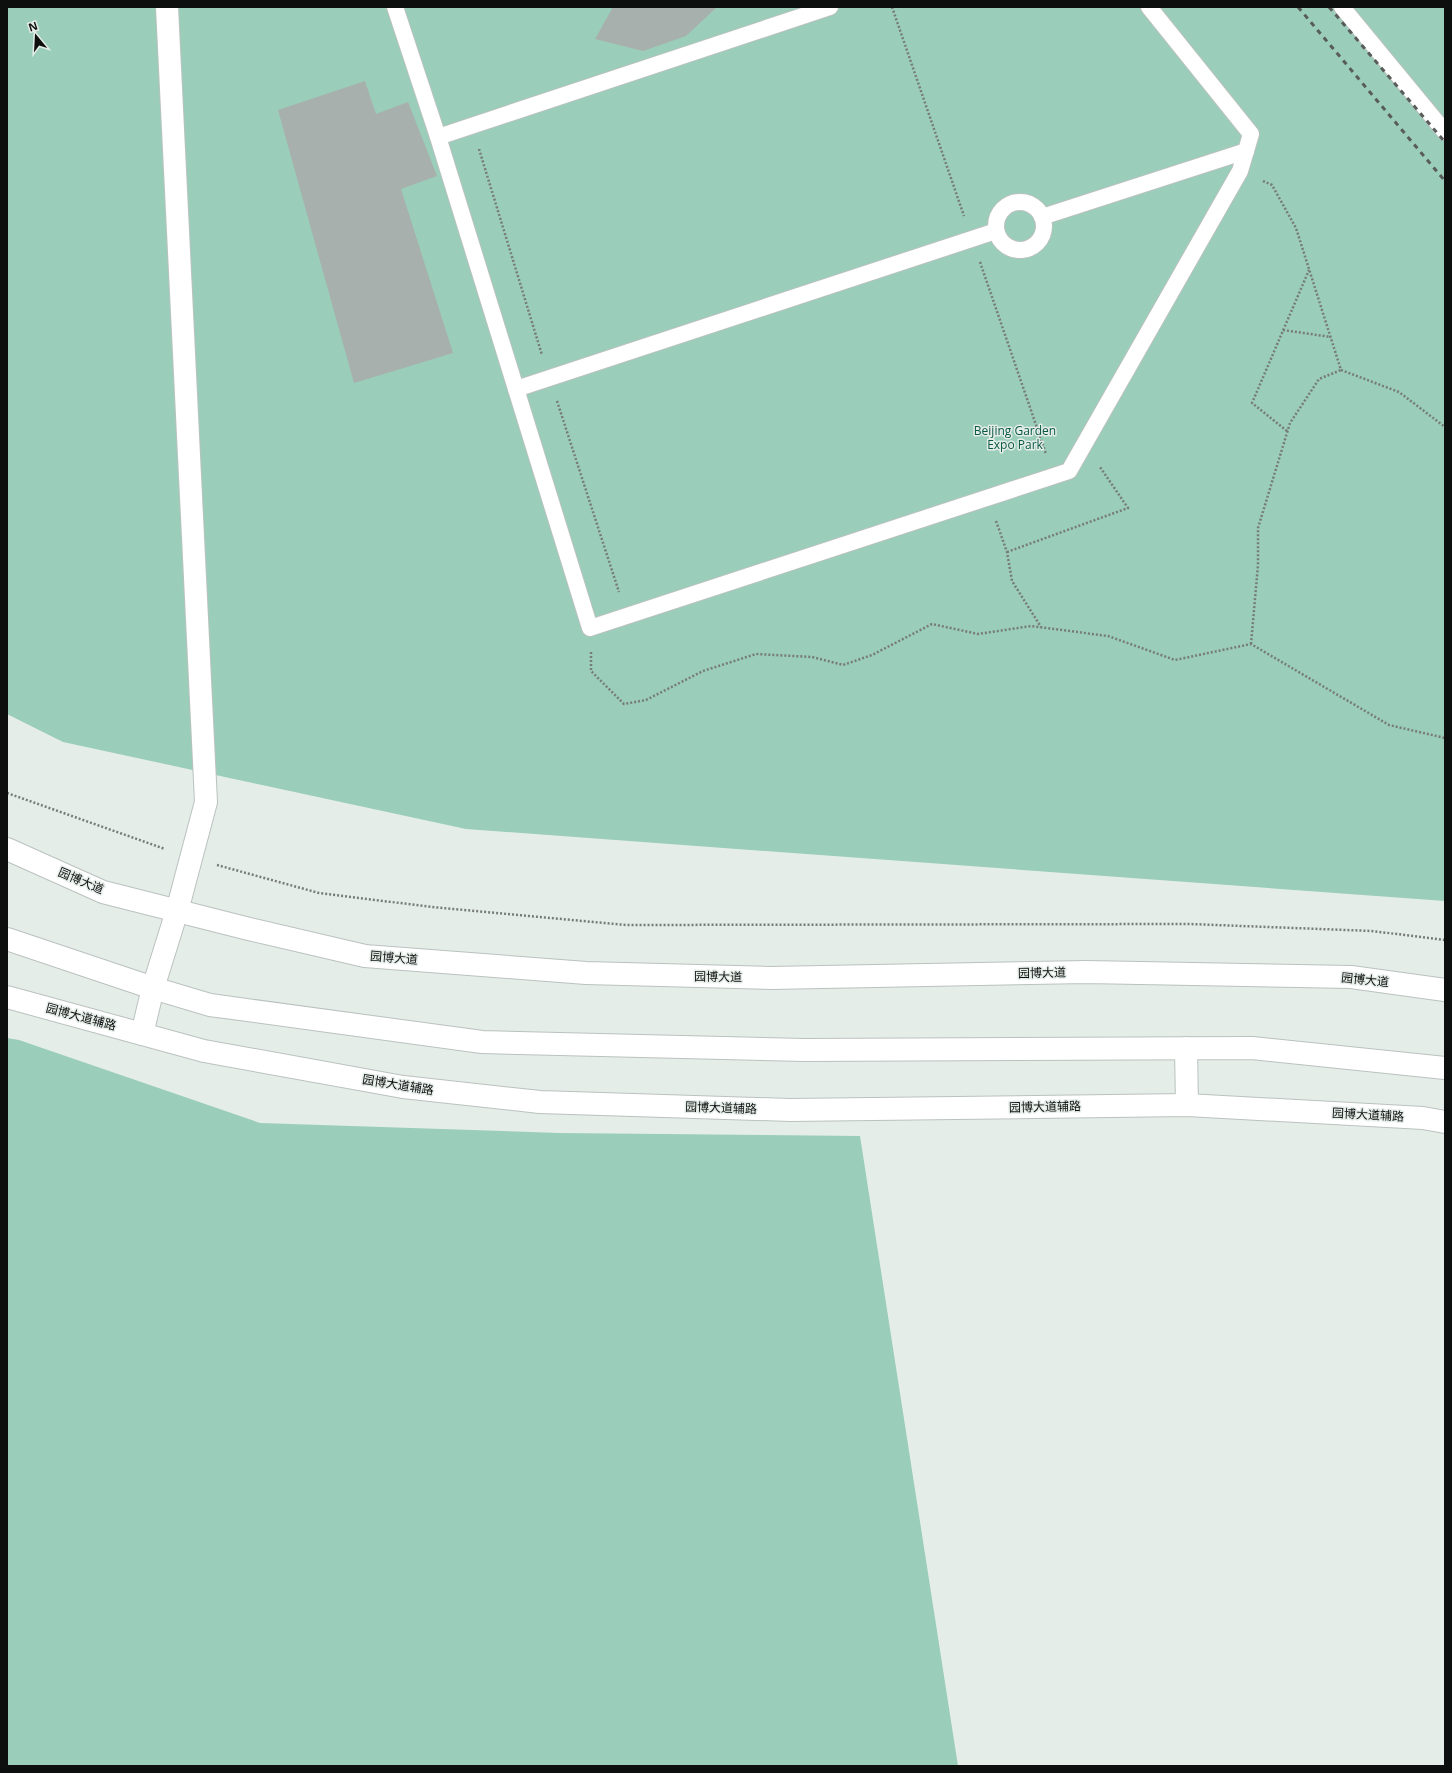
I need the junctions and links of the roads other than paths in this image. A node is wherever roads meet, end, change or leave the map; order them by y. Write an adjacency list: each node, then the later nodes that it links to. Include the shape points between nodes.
1 (167, 7): 13 (main road, via 206,802)
2 (395, 7): 7 (lane)
3 (830, 7): 7 (lane)
4 (1149, 7): 8 (lane, via 1251,134)
5 (1342, 7): 6 (lane)
6 (1445, 132)
7 (438, 137): 11 (lane)
8 (1246, 151): 9 (lane); 11 (lane, via 1240,171 1069,471 590,628)
9 (1042, 217): 10 (lane, via 1029,204 1014,203 1002,210 996,223); 10 (lane, via 1044,229 1041,237 1029,248 1020,250 1005,245)
10 (996, 231): 11 (lane)
11 (516, 389)
12 (7, 849): 13 (main road, 园博大道, via 103,892)
13 (177, 911): 15 (main road); 16 (main road, 园博大道, via 365,956 586,973 771,978 1087,972 1343,976)
14 (7, 939): 15 (main road)
15 (153, 988): 18 (main road); 19 (main road, via 210,1005 482,1042 804,1050)
16 (1445, 990)
17 (7, 998): 18 (main road, 园博大道辅路)
18 (142, 1034): 21 (main road, 园博大道辅路, via 204,1051 404,1088 540,1102 790,1110)
19 (1186, 1048): 20 (main road, via 1252,1048); 21 (main road)
20 (1445, 1068)
21 (1187, 1105): 22 (main road, 园博大道辅路, via 1423,1118)
22 (1445, 1122)

